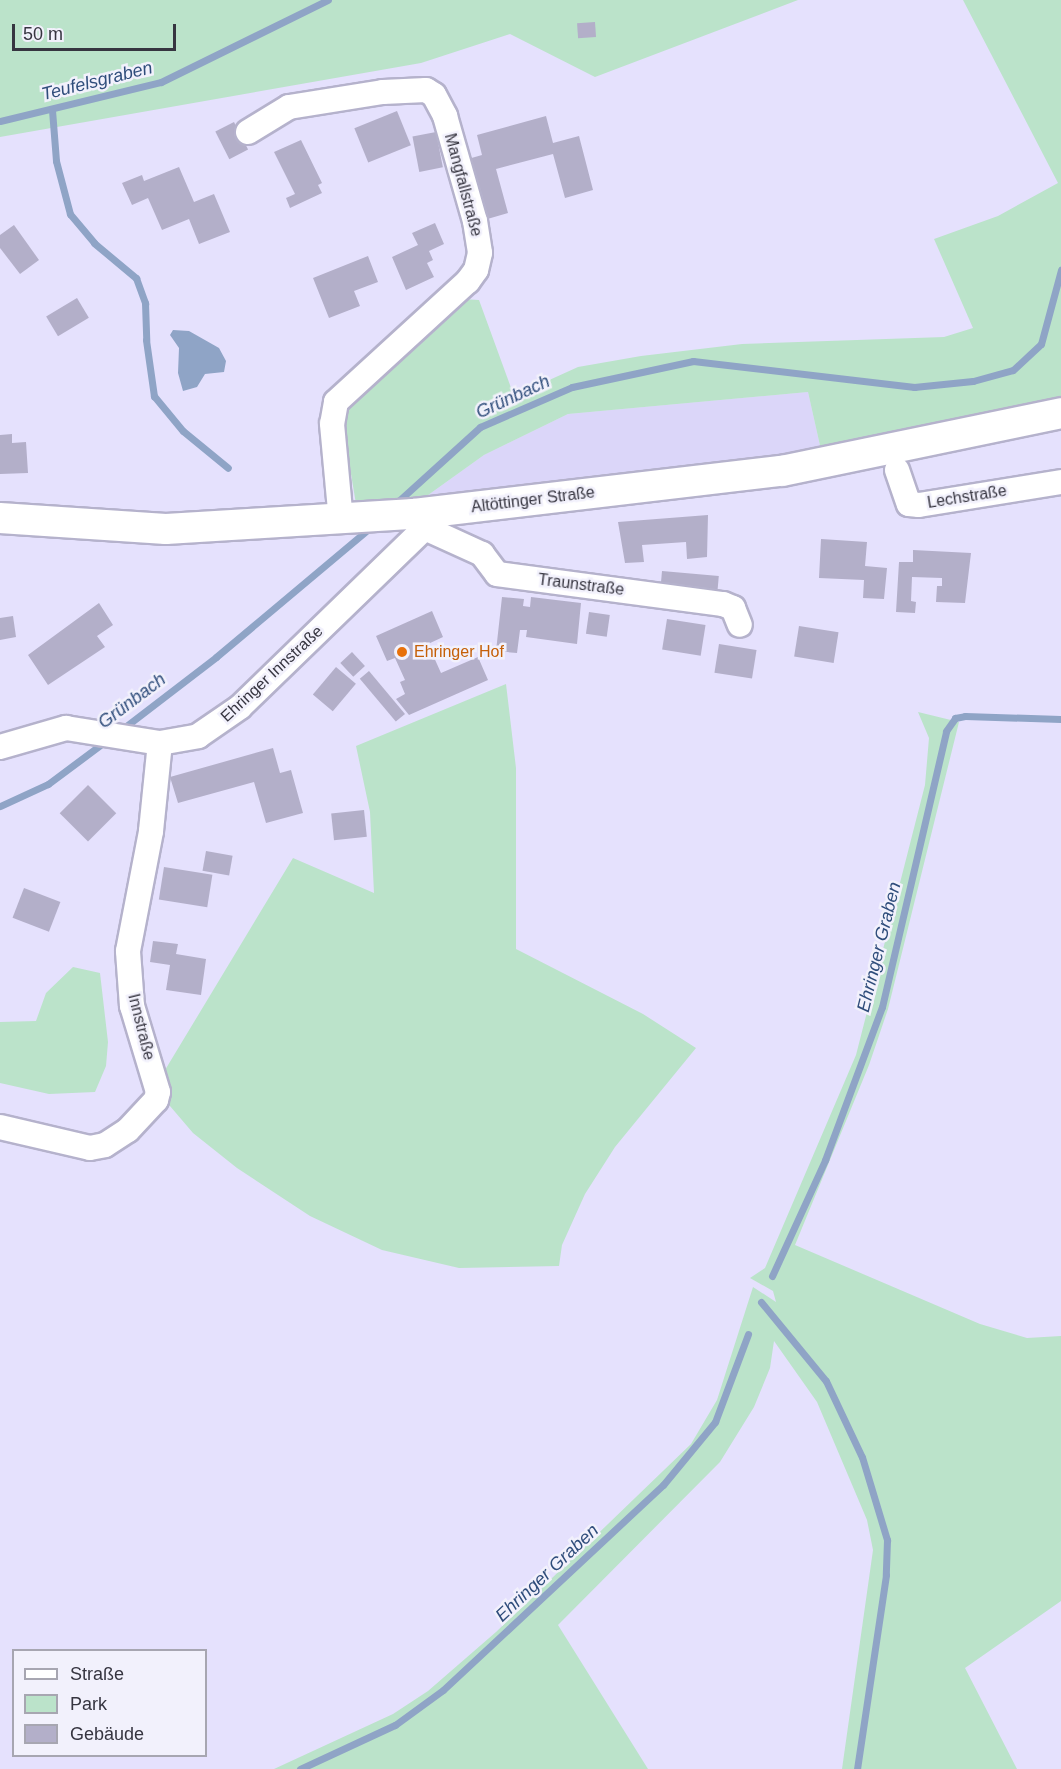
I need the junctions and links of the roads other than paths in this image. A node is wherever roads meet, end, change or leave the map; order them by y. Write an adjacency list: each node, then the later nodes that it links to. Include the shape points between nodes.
1 (248, 132): 7 (street, Mangfallstraße, via 289,107 373,93 426,90 440,106 475,221 480,253 476,270 336,402 332,424)
2 (1061, 413): 6 (main road, Altöttinger Straße, via 782,471)
3 (897, 470): 4 (street, Lechstraße, via 909,504 919,505)
4 (1061, 482)
5 (0, 518): 7 (main road, Altöttinger Straße, via 166,530)
6 (422, 518): 7 (main road, Altöttinger Straße); 8 (street, Traunstraße, via 482,554 497,574 723,604 733,608); 9 (street, Ehringer Innstraße, via 240,707 198,736)
7 (349, 520)
8 (740, 625)
9 (160, 743): 10 (street, Ehringer Innstraße, via 88,730 49,730); 11 (street, Innstraße, via 151,831 129,951 132,1006 158,1092 156,1100 128,1130 105,1145 90,1148)
10 (0, 747)
11 (0, 1127)

